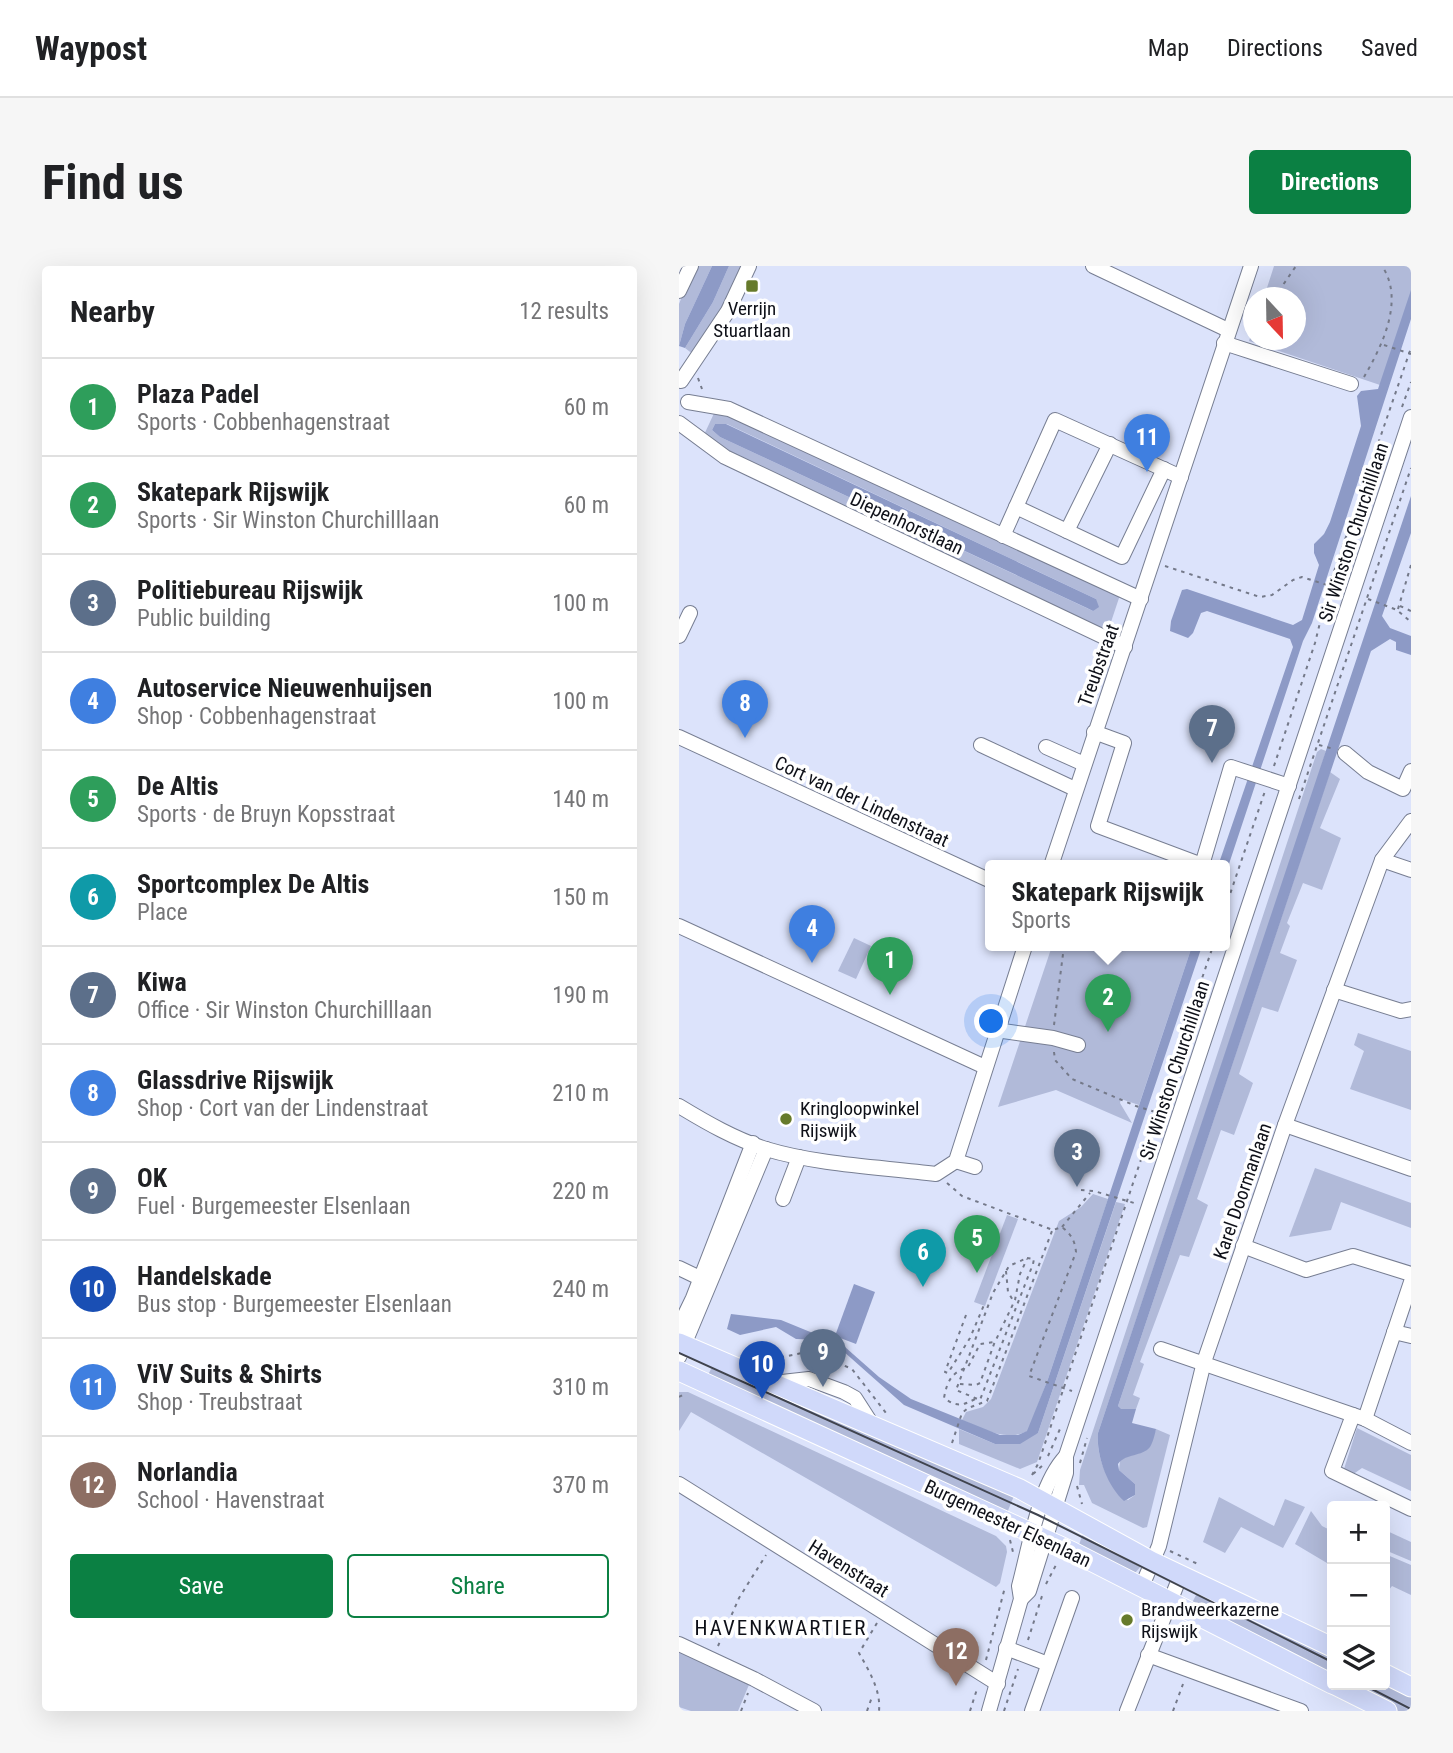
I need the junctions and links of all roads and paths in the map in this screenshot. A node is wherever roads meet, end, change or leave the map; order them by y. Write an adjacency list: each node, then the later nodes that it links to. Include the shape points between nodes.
1 (691, 266): 8 (street)
2 (749, 266): 13 (street, via 728,311)
3 (1251, 266): 9 (street, Treubstraat)
4 (1296, 266): 7 (path)
5 (1381, 266): 10 (path, via 1391,292)
6 (1096, 267): 9 (street)
7 (1282, 287)
8 (679, 291)
9 (1226, 337): 14 (street); 20 (street, Treubstraat)
10 (1383, 345): 12 (path); 14 (path, via 1364,376)
11 (1411, 348): 12 (path)
12 (1410, 354): 26 (path)
13 (680, 381): 15 (street)
14 (1351, 384)
15 (688, 402): 17 (street); 23 (street, Diepenhorstlaan, via 729,409)
16 (1411, 417): 46 (street, Sir Winston Churchilllaan)
17 (679, 423): 36 (street, Diepenhorstlaan, via 725,457)
18 (1110, 444): 19 (street); 21 (street, via 1055,420); 22 (street)
19 (1164, 469): 20 (street); 22 (street, via 1122,557)
20 (1181, 477): 24 (street, Treubstraat)
21 (1016, 507): 22 (street); 23 (street)
22 (1067, 531)
23 (1003, 536): 29 (street, Diepenhorstlaan)
24 (1154, 562): 26 (path, via 1260,597 1302,578); 29 (street, Treubstraat)
25 (1411, 567): 30 (path)
26 (1328, 586): 27 (path); 45 (path, via 1315,643)
27 (1335, 588)
28 (1367, 599): 31 (path)
29 (1141, 600): 36 (street, Treubstraat)
30 (1399, 606): 31 (path); 32 (path)
31 (1397, 610): 34 (path)
32 (1411, 611)
33 (690, 613): 35 (street)
34 (1411, 622)
35 (679, 636)
36 (1125, 647): 37 (street, Treubstraat)
37 (1094, 732): 43 (street, Treubstraat); 50 (street, via 1124,743 1098,826)
38 (679, 737): 54 (street, Cort van der Lindenstraat)
39 (981, 745): 47 (street)
40 (1320, 745): 42 (path)
41 (1047, 747): 43 (street)
42 (1343, 753): 44 (street, via 1403,789)
43 (1083, 764): 47 (street, Treubstraat)
44 (1411, 771)
45 (1260, 777): 46 (street); 51 (street, via 1231,766); 55 (path)
46 (1290, 786): 116 (street, Sir Winston Churchilllaan, via 1066,1456 1056,1467)
47 (1075, 789): 49 (street, Treubstraat)
48 (1411, 821): 52 (street, Karel Doormanlaan)
49 (1053, 860)
50 (1189, 860)
51 (1203, 860)
52 (1382, 860): 53 (street); 60 (street, Karel Doormanlaan)
53 (1411, 870)
54 (985, 878)
55 (1230, 890)
56 (679, 926): 65 (street)
57 (1023, 951): 62 (street)
58 (1063, 951): 63 (path)
59 (1211, 951): 67 (path)
60 (1334, 990): 61 (street, via 1401,1011); 69 (street, Karel Doormanlaan)
61 (1411, 1009)
62 (996, 1030): 63 (street); 65 (street)
63 (1053, 1038): 64 (street); 67 (path, via 1055,1060 1072,1079)
64 (1078, 1045)
65 (985, 1067): 72 (street)
66 (679, 1106): 70 (street)
67 (1160, 1114): 68 (path); 105 (path)
68 (1166, 1115)
69 (1285, 1125): 74 (street); 82 (street, Karel Doormanlaan)
70 (759, 1146): 71 (street); 89 (street)
71 (799, 1157): 75 (street); 78 (street)
72 (954, 1162): 73 (street); 75 (street)
73 (975, 1167)
74 (1411, 1170)
75 (934, 1179): 81 (path, via 962,1196)
76 (1081, 1190): 77 (path)
77 (1092, 1192): 79 (path); 80 (path)
78 (783, 1199)
79 (1120, 1199)
80 (1062, 1227): 81 (path); 105 (path, via 1075,1242 1076,1252 1029,1376)
81 (1053, 1230): 111 (path, via 987,1401 962,1413)
82 (1243, 1246): 88 (street, via 1306,1270 1353,1256); 100 (street, Karel Doormanlaan)
83 (1035, 1254): 85 (path)
84 (1027, 1258): 85 (path); 87 (path); 91 (path)
85 (1034, 1259): 108 (path, via 980,1400)
86 (679, 1268): 89 (street)
87 (1006, 1271): 91 (path); 101 (path)
88 (1411, 1274)
89 (705, 1280): 98 (street)
90 (1411, 1282): 92 (street)
91 (1014, 1303): 97 (path)
92 (1408, 1303): 95 (street)
93 (984, 1305): 94 (path, via 970,1338 945,1372)
94 (966, 1315)
95 (1394, 1332): 96 (street); 109 (street)
96 (1411, 1336)
97 (995, 1342): 101 (path, via 979,1343); 103 (path, via 981,1382)
98 (680, 1343): 116 (main road, Burgemeester Elsenlaan)
99 (1161, 1349): 100 (street)
100 (1204, 1362): 109 (street); 122 (street, Karel Doormanlaan, via 1159,1546)
101 (964, 1368): 108 (path, via 956,1391); 108 (path, via 951,1377 944,1398 962,1406)
102 (679, 1371): 118 (main road, Burgemeester Elsenlaan)
103 (960, 1384)
104 (692, 1388): 107 (path)
105 (1065, 1389): 106 (path); 112 (path)
106 (1073, 1392)
107 (679, 1397)
108 (976, 1398)
109 (1359, 1417): 110 (street); 117 (street, via 1332,1471)
110 (1411, 1443)
111 (950, 1447)
112 (1032, 1475)
113 (679, 1484): 120 (street, Havenstraat)
114 (1078, 1496): 115 (path)
115 (1081, 1503)
116 (1048, 1505): 118 (street, Sir Winston Churchilllaan); 122 (main road, Burgemeester Elsenlaan)
117 (1411, 1509)
118 (1039, 1537): 127 (main road, Burgemeester Elsenlaan); 134 (street, Sir Winston Churchilllaan, via 1029,1591 1021,1599)
119 (1010, 1541): 121 (path)
120 (773, 1544): 131 (street, Havenstraat); 137 (path, via 739,1598)
121 (1014, 1554)
122 (1151, 1561): 124 (main road, Burgemeester Elsenlaan); 127 (street, Karel Doormanlaan)
123 (1057, 1563): 125 (path)
124 (1181, 1574): 130 (street); 133 (main road, Burgemeester Elsenlaan)
125 (1047, 1583)
126 (1005, 1586): 140 (path)
127 (1142, 1586): 130 (main road, Burgemeester Elsenlaan)
128 (1043, 1595): 135 (path)
129 (1072, 1598): 138 (street)
130 (1170, 1602): 136 (street); 143 (main road, Burgemeester Elsenlaan)
131 (884, 1612): 140 (street, Havenstraat); 151 (path, via 859,1653 871,1674)
132 (679, 1644): 137 (street)
133 (1327, 1645)
134 (1006, 1648): 135 (street); 144 (street, Sir Winston Churchilllaan)
135 (1023, 1654): 138 (street); 154 (path)
136 (1148, 1655): 139 (street); 156 (street)
137 (712, 1660): 142 (street)
138 (1048, 1664): 155 (street)
139 (1188, 1669): 157 (path); 158 (street)
140 (982, 1674): 144 (street, Havenstraat); 152 (path)
141 (1390, 1676): 145 (main road)
142 (754, 1679): 148 (path); 149 (street)
143 (1327, 1681)
144 (998, 1684): 153 (street, Sir Winston Churchilllaan)
145 (1411, 1687)
146 (1345, 1690): 159 (main road, Burgemeester Elsenlaan)
147 (872, 1698): 150 (path)
148 (741, 1711)
149 (814, 1711)
150 (867, 1711)
151 (879, 1711)
152 (970, 1711)
153 (989, 1711)
154 (1004, 1711)
155 (1032, 1711)
156 (1127, 1711)
157 (1173, 1711)
158 (1301, 1711)
159 (1387, 1711)

